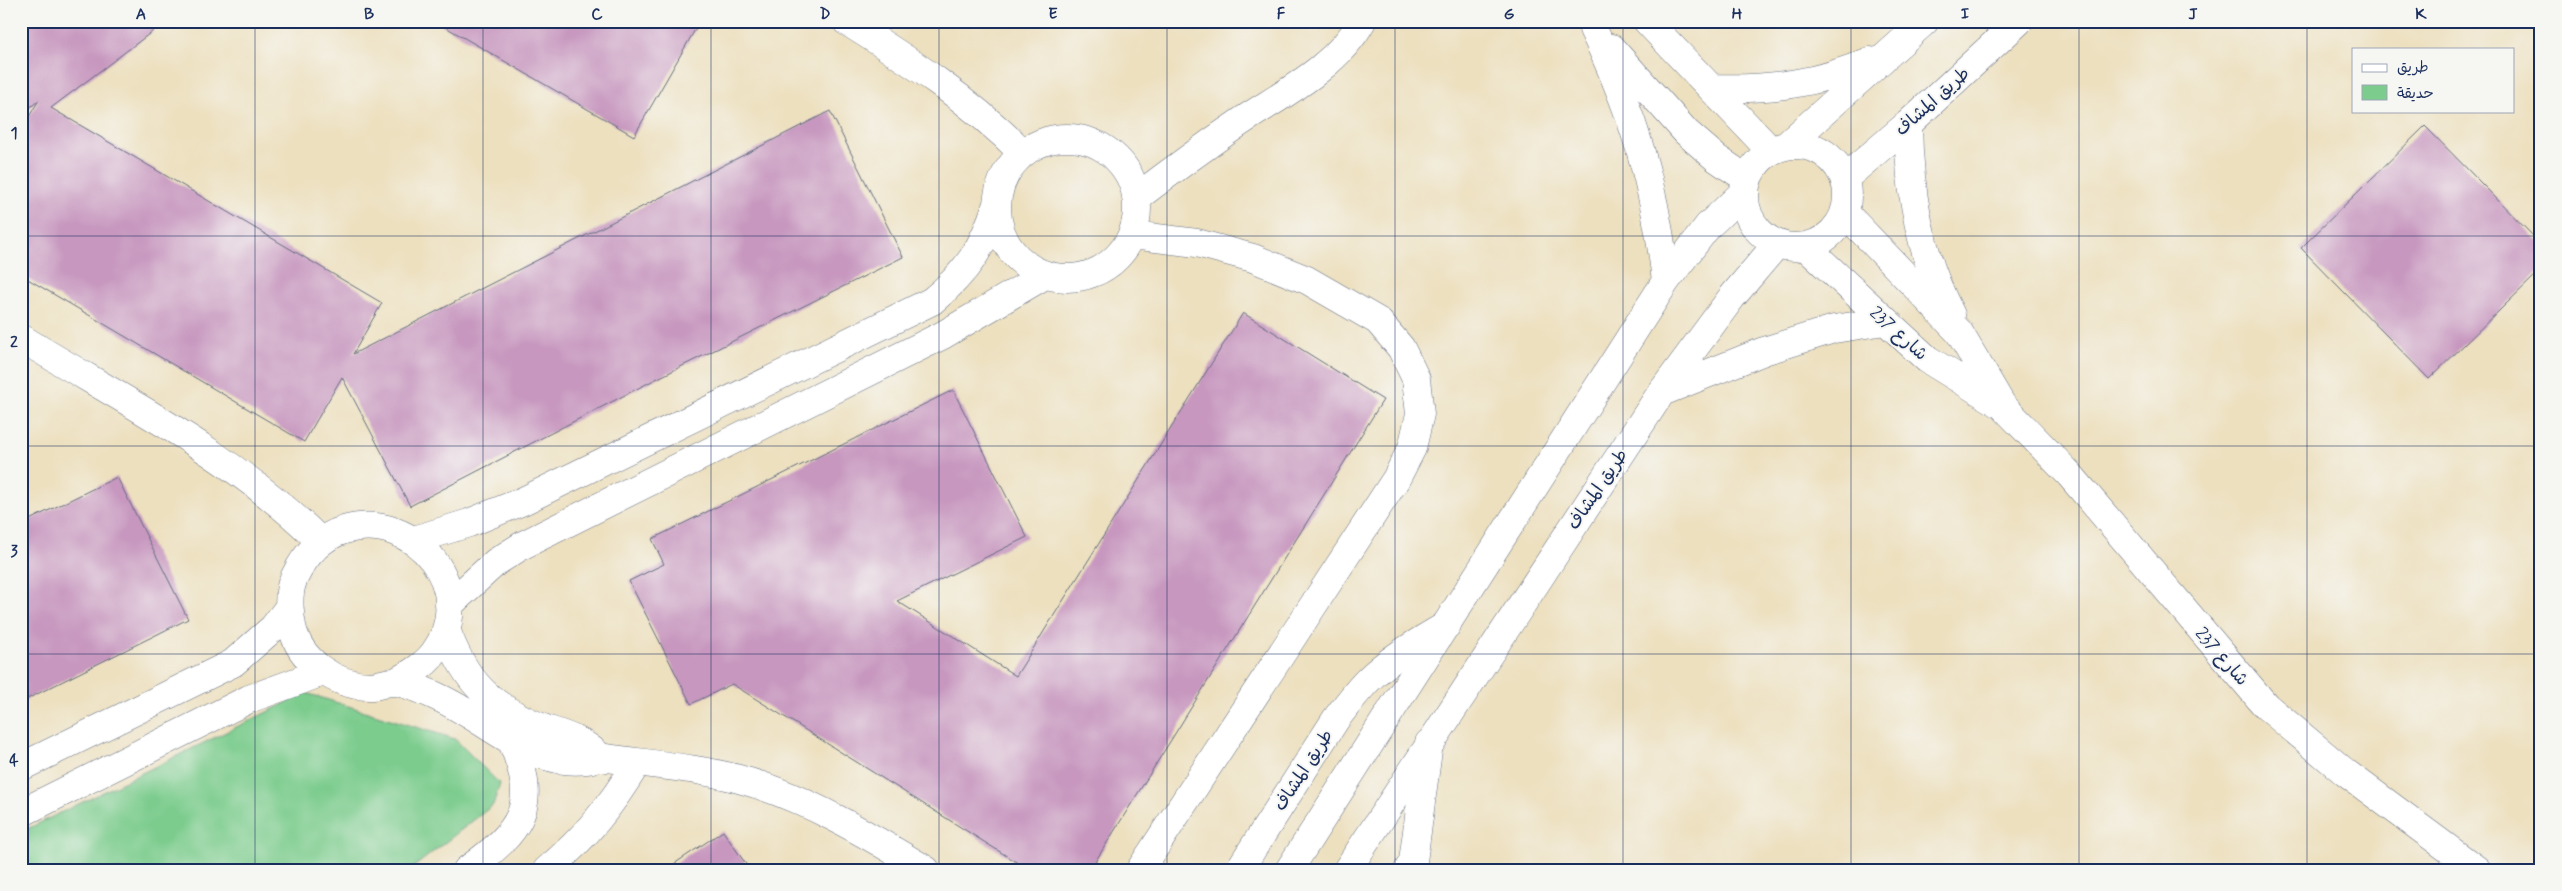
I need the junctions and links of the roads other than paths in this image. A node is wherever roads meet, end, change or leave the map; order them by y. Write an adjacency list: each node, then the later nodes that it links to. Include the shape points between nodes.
1 (846, 21): 11 (street, via 948,86)
2 (1362, 21): 14 (street, via 1354,37 1299,84 1205,146)
3 (1647, 21): 8 (street)
4 (1925, 21): 7 (street)
5 (2018, 21): 9 (street, طريق المشاف)
6 (1590, 25): 13 (street, via 1686,132); 21 (street, via 1629,110 1642,152 1653,194)
7 (1888, 54): 8 (street, via 1820,80 1747,89); 10 (street)
8 (1711, 88): 10 (street)
9 (1908, 124): 12 (street, طريق المشاف); 23 (street, via 1914,210 1937,285)
10 (1779, 148): 12 (street, via 1804,145 1822,151 1836,162); 13 (street, via 1761,158)
11 (1023, 153): 14 (street, via 1057,139 1075,138 1092,143 1121,164 1131,180); 15 (street, via 1001,184)
12 (1845, 178): 16 (street, via 1848,195)
13 (1746, 185): 18 (street, via 1749,217 1765,237); 21 (street, طريق المشاف, via 1708,226)
14 (1136, 198): 17 (street, via 1137,216)
15 (997, 204): 20 (street, via 998,222 1009,247 1029,267); 27 (street, via 988,234 974,260 932,301 523,502)
16 (1845, 212): 19 (street, via 1830,235); 23 (street, شارع 237)
17 (1132, 235): 20 (street, via 1112,263 1096,272 1062,279); 43 (street, via 1196,242 1253,258 1307,280 1378,321 1401,348 1416,380 1420,414 1412,448 1396,479)
18 (1777, 244): 19 (street, via 1791,248); 25 (street, طريق المشاف, via 1736,292)
19 (1806, 247): 22 (street, شارع 237)
20 (1045, 275): 30 (street, via 942,335 523,545 496,562)
21 (1666, 281): 31 (street, طريق المشاف)
22 (1885, 321): 25 (street, via 1834,329 1764,351); 26 (street, شارع 237, via 1927,360)
23 (1959, 332): 26 (street, شارع 237)
24 (21, 338): 28 (street, via 243,474 296,517)
25 (1661, 393): 35 (street, طريق المشاف)
26 (2002, 405): 48 (street, شارع 237, via 2070,475 2266,706 2346,773)
27 (414, 540): 28 (street, via 392,529 367,526 343,530); 30 (street, via 433,558 445,580)
28 (320, 542): 29 (street, via 303,560 292,582)
29 (289, 607): 32 (street, via 293,632 305,654); 38 (street, via 273,628 232,663)
30 (447, 617): 33 (street, via 435,652 417,670); 36 (street, via 466,672 490,700 523,720 580,741)
31 (1447, 625): 44 (street, طريق المشاف, via 1393,660 1369,679 1351,700); 45 (street, طريق المشاف)
32 (323, 672): 33 (street, via 346,683 370,686); 39 (street, via 249,698)
33 (395, 682): 34 (street, via 443,700)
34 (512, 742): 36 (street, via 555,759 572,762); 40 (street, via 523,768 526,793 520,817 508,838)
35 (1429, 743): 46 (street, طريق المشاف); 47 (street, طريق المشاف, via 1413,861)
36 (600, 757): 37 (street)
37 (636, 762): 41 (street, via 616,797 589,832); 42 (street, via 739,779 781,794 892,849)
38 (21, 767)
39 (21, 813)
40 (467, 870)
41 (548, 870)
42 (926, 870)
43 (1140, 870)
44 (1239, 870)
45 (1288, 870)
46 (1347, 870)
47 (1408, 870)
48 (2477, 870)

